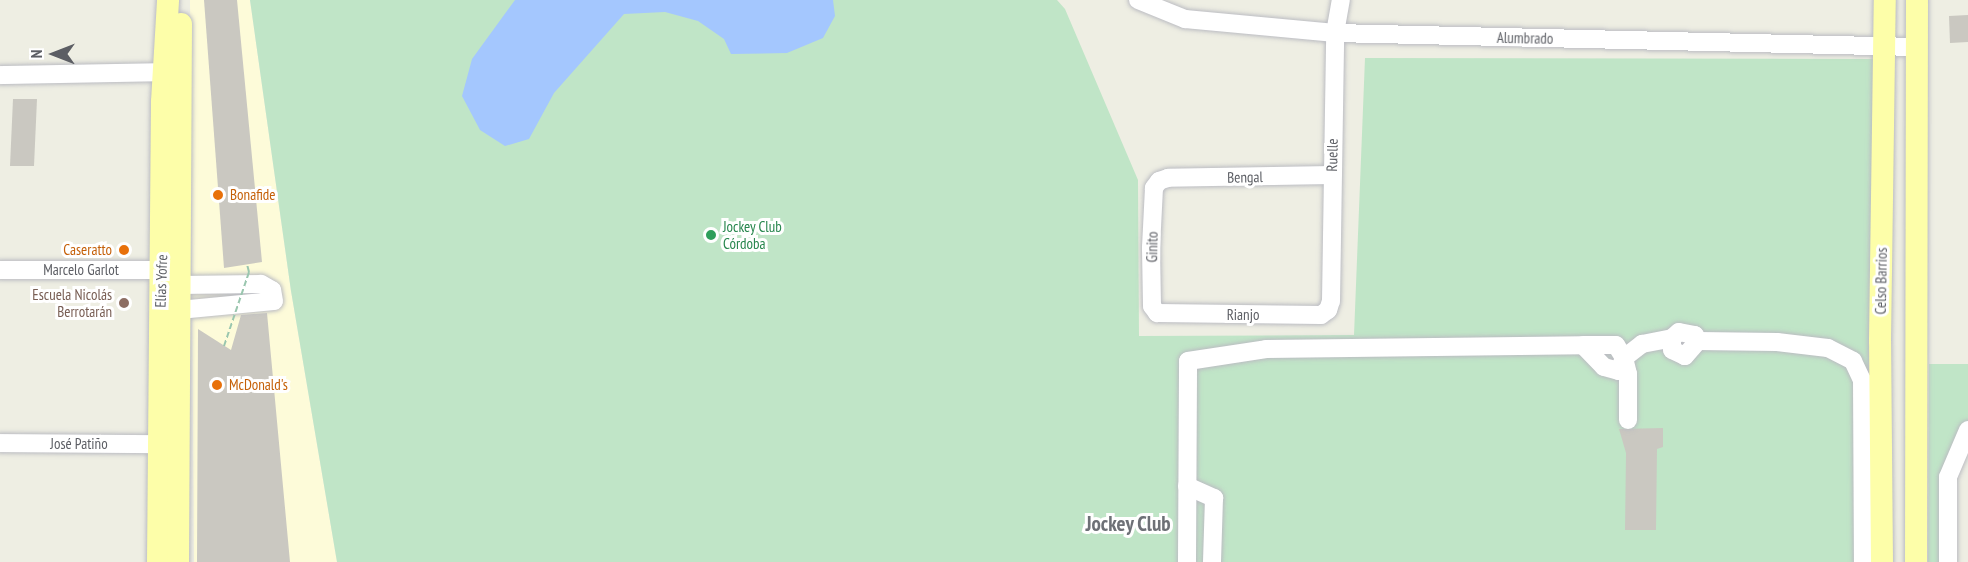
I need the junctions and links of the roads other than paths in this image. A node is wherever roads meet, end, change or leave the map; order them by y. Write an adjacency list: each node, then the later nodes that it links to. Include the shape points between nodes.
1 (168, 0): 10 (main road, Elías Yofre)
2 (181, 0): 10 (main road, Elías Yofre)
3 (1138, 0): 7 (street, Alumbrado, via 1185,19)
4 (1341, 0): 7 (street, Ruelle)
5 (1885, 0): 8 (main road, Celso Barrios)
6 (1917, 0): 9 (main road)
7 (1335, 33): 8 (street, Alumbrado); 12 (street, Ruelle)
8 (1884, 46): 9 (street, Alumbrado); 20 (main road, Celso Barrios)
9 (1917, 47): 21 (main road)
10 (172, 72): 11 (street); 15 (main road, Elías Yofre); 16 (main road, Elías Yofre)
11 (0, 75)
12 (1332, 175): 13 (street, Bengal); 18 (street, Ruelle)
13 (1159, 181): 19 (street, Ginito, via 1154,188 1151,248 1152,306)
14 (0, 270): 15 (street, Marcelo Garlot)
15 (161, 270): 26 (main road, Elías Yofre)
16 (179, 285): 17 (main road, Elías Yofre); 17 (street, via 261,284 272,290 274,301)
17 (179, 310): 29 (main road, Elías Yofre)
18 (1328, 310): 19 (street, Rianjo, via 1321,315)
19 (1157, 313)
20 (1880, 341): 21 (main road); 33 (main road, Celso Barrios)
21 (1916, 341): 34 (main road)
22 (1624, 358): 23 (street); 27 (street, via 1619,371 1604,367 1583,345 1266,349 1188,361); 32 (street, via 1642,344 1672,338 1679,332 1695,335 1698,341 1777,342 1828,348 1853,361 1862,380)
23 (1628, 420)
24 (1968, 430): 35 (street, via 1948,477)
25 (0, 443): 26 (street, José Patiño)
26 (158, 444): 28 (main road, Elías Yofre)
27 (1187, 486): 30 (street); 31 (street, via 1214,498)
28 (158, 562)
29 (178, 562)
30 (1187, 562)
31 (1212, 562)
32 (1863, 562)
33 (1882, 562)
34 (1916, 562)
35 (1948, 562)

